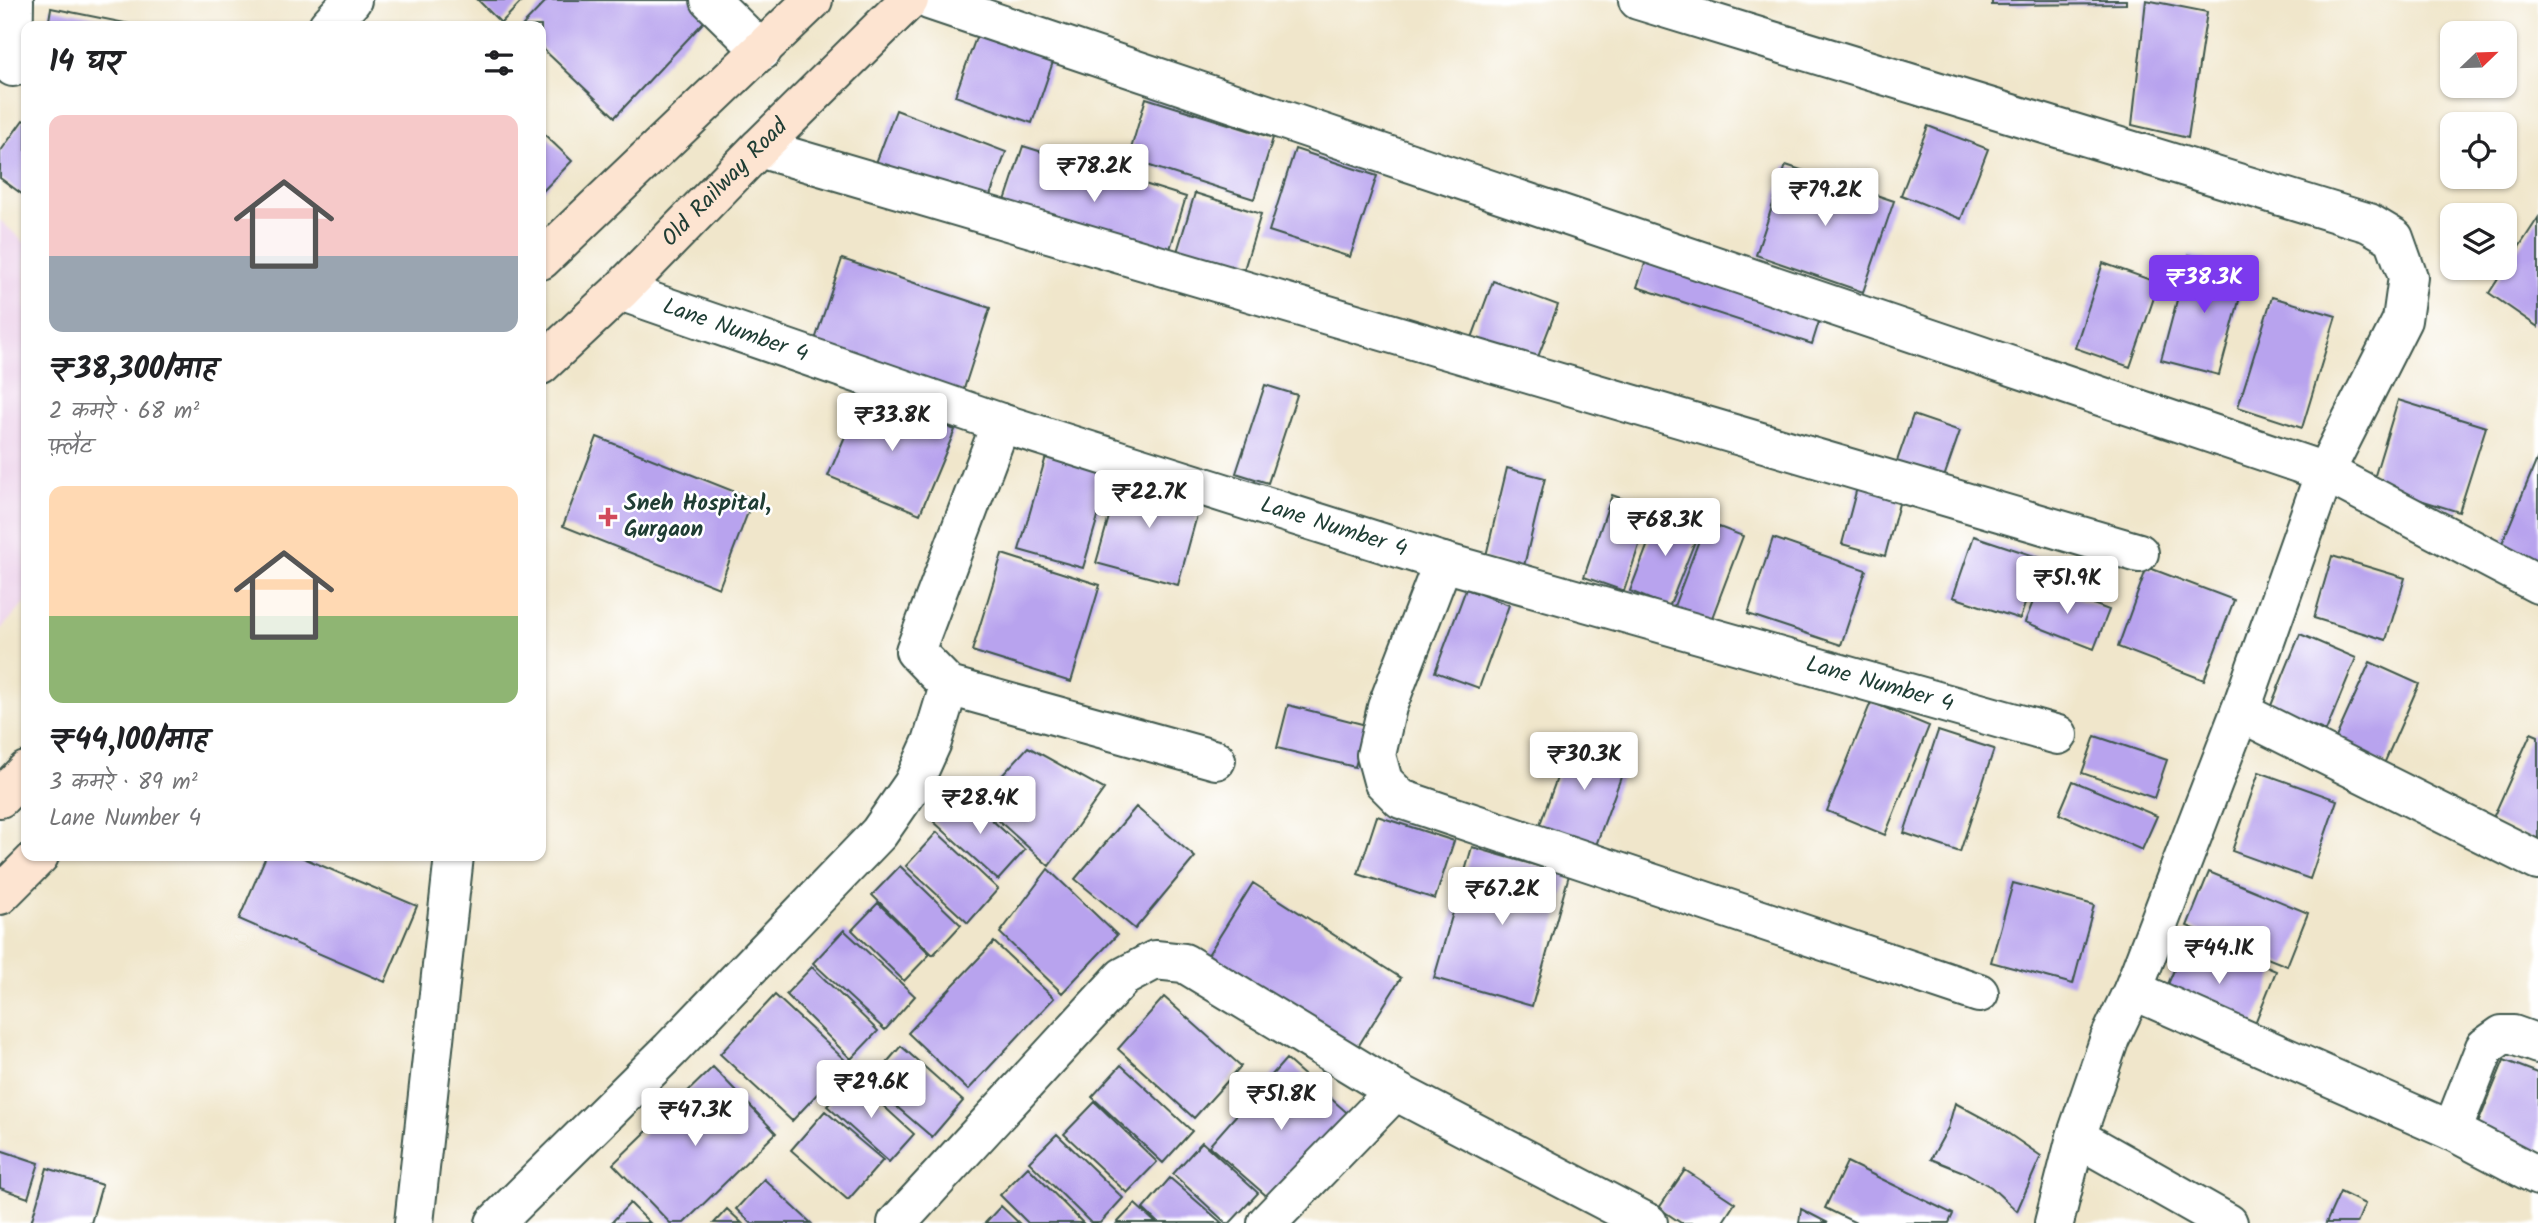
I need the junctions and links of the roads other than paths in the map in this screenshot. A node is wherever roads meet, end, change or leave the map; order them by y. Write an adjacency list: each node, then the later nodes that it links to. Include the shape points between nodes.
1 (14, 0): 10 (street)
2 (352, 0): 8 (street)
3 (710, 0): 9 (street)
4 (813, 0): 9 (main road)
5 (909, 0): 11 (main road, Old Railway Road)
6 (929, 0): 16 (street)
7 (1638, 0): 16 (street, via 2369,223 2394,238 2408,277 2402,320)
8 (333, 21)
9 (762, 51): 12 (main road)
10 (13, 67)
11 (759, 148): 13 (main road, Old Railway Road); 17 (street)
12 (546, 255)
13 (620, 292): 14 (main road, Old Railway Road); 15 (street, Lane Number 4)
14 (546, 360)
15 (1001, 423): 18 (street, Lane Number 4); 20 (street, via 915,651)
16 (2325, 472): 19 (street); 21 (street)
17 (2139, 553)
18 (1443, 562): 22 (street, Lane Number 4); 31 (street, via 1387,707 1376,755 1383,781 1401,799)
19 (2538, 584)
20 (949, 686): 23 (street); 38 (street, via 914,784 879,833)
21 (2240, 712): 26 (street); 30 (street)
22 (2058, 735)
23 (1216, 760)
24 (21, 776): 25 (main road)
25 (0, 798)
26 (2538, 860)
27 (34, 861): 29 (main road)
28 (453, 861): 37 (street)
29 (0, 894)
30 (2133, 990): 34 (street); 35 (street, via 2110,1038)
31 (1979, 993)
32 (2538, 1044): 34 (street, via 2502,1035 2485,1047)
33 (1395, 1091): 39 (street, via 1184,963 1155,960 1124,977); 40 (street); 41 (street)
34 (2452, 1131): 36 (street)
35 (2076, 1137): 42 (street); 43 (street)
36 (2538, 1175)
37 (414, 1223)
38 (495, 1223)
39 (897, 1223)
40 (1267, 1223)
41 (1648, 1223)
42 (2054, 1223)
43 (2228, 1223)

